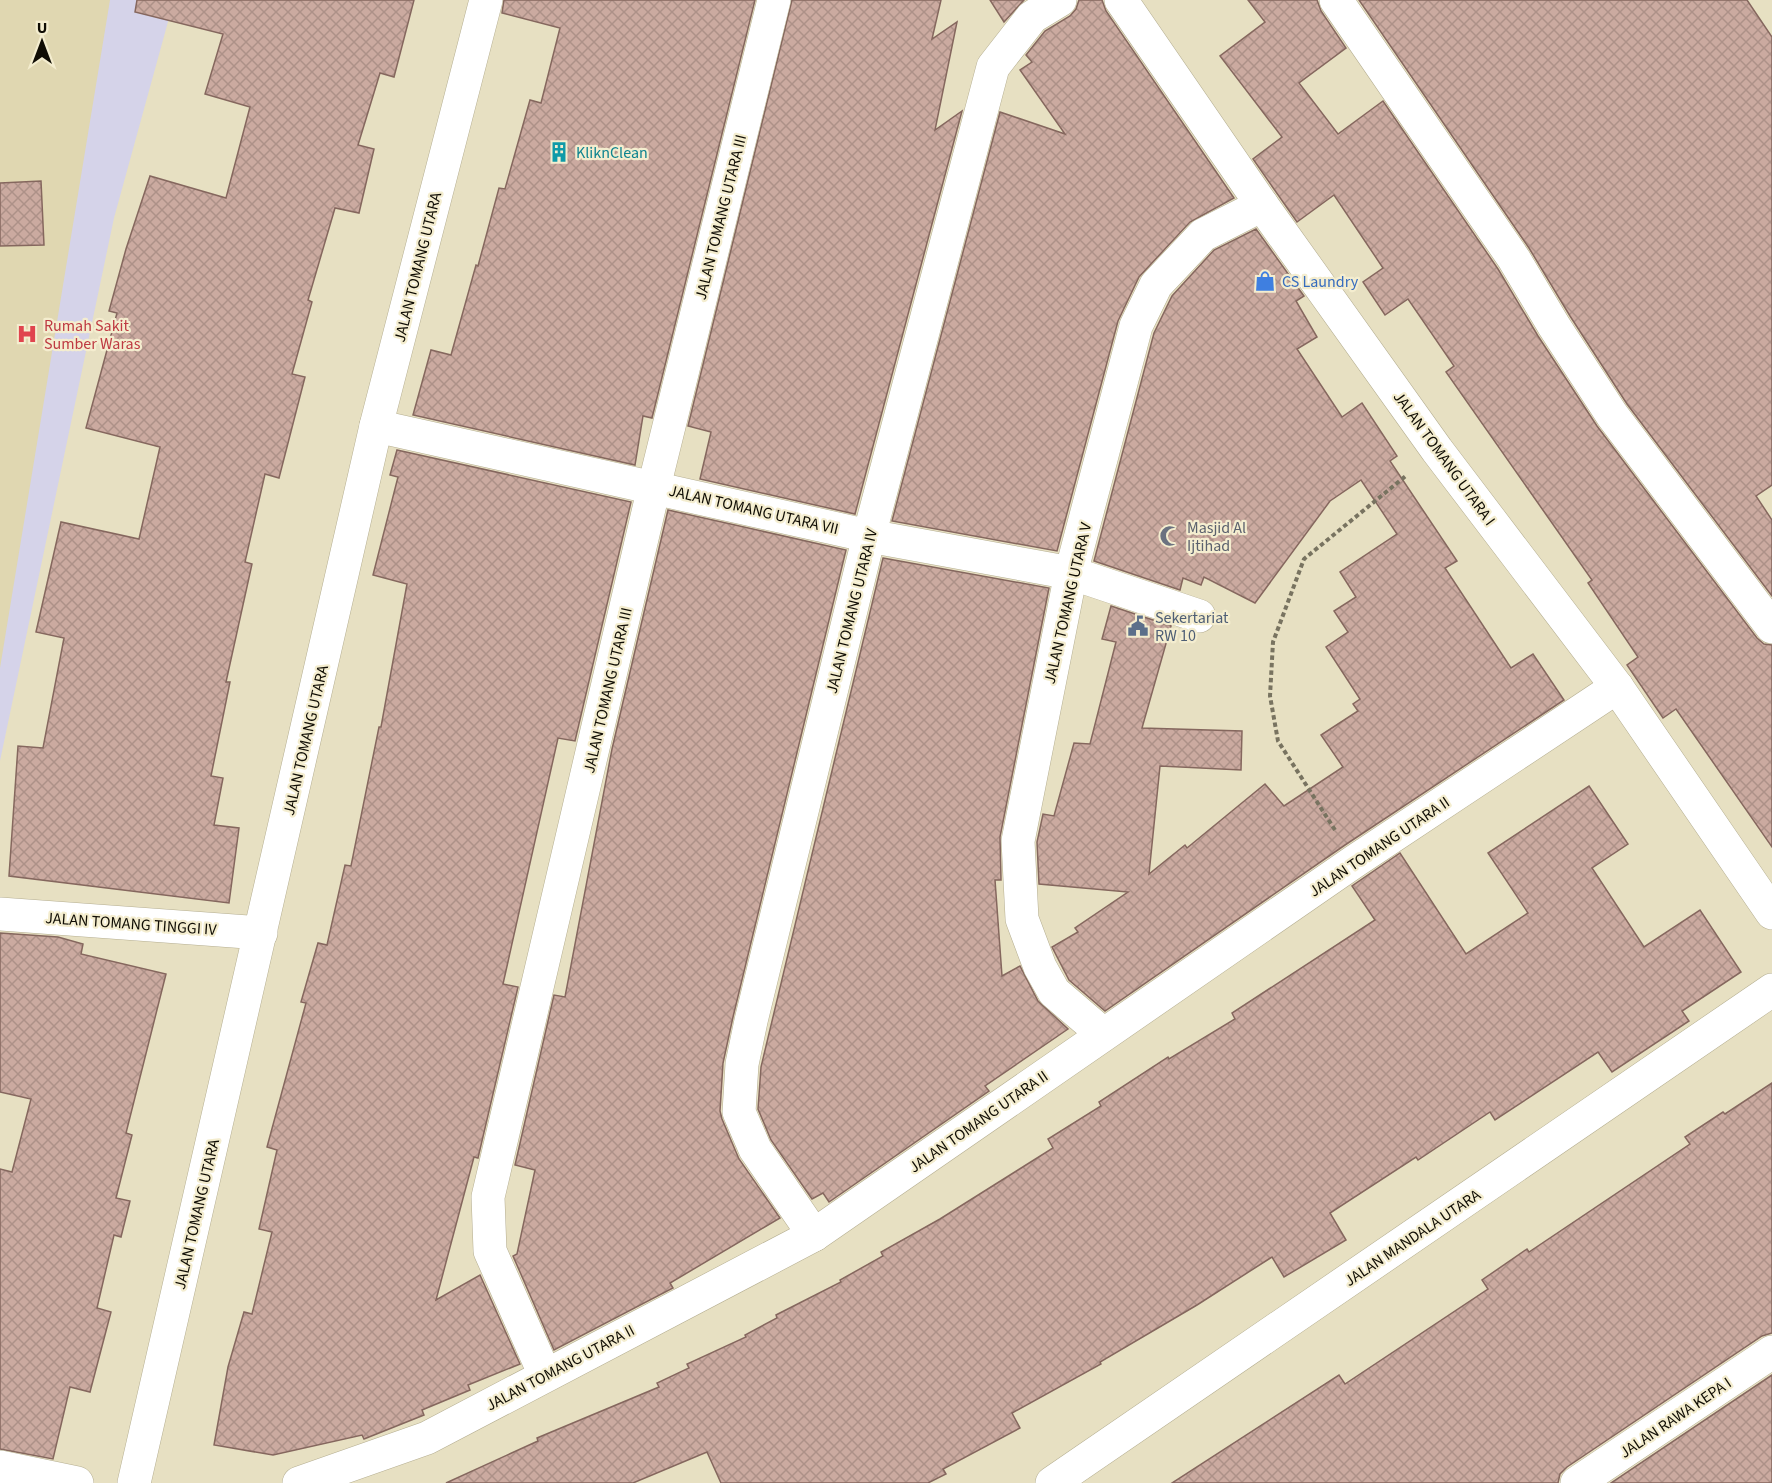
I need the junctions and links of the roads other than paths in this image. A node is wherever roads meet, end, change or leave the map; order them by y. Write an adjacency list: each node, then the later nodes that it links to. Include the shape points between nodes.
1 (486, 0): 7 (street, JALAN TOMANG UTARA)
2 (774, 0): 8 (street, JALAN TOMANG UTARA III)
3 (1060, 0): 9 (street, JALAN TOMANG UTARA IV, via 1032,17 993,67)
4 (1122, 0): 6 (street, JALAN TOMANG UTARA I)
5 (1336, 0): 12 (street, via 1515,259 1612,415)
6 (1262, 205): 10 (street, JALAN TOMANG UTARA V, via 1203,236 1156,285 1136,326); 13 (street, JALAN TOMANG UTARA I, via 1437,450)
7 (376, 426): 8 (street, JALAN TOMANG UTARA VII); 16 (street, JALAN TOMANG UTARA)
8 (654, 487): 9 (street, JALAN TOMANG UTARA VII); 21 (street, JALAN TOMANG UTARA III, via 488,1197 490,1251)
9 (869, 536): 10 (street, JALAN TOMANG UTARA VII); 19 (street, JALAN TOMANG UTARA IV, via 742,1064 739,1112 755,1149)
10 (1071, 573): 11 (street, JALAN TOMANG UTARA VII); 18 (street, JALAN TOMANG UTARA V, via 1018,841 1022,919 1054,992)
11 (1199, 616)
12 (1772, 627)
13 (1617, 687): 14 (street, JALAN TOMANG UTARA I); 18 (street, JALAN TOMANG UTARA II)
14 (1772, 913)
15 (0, 914): 16 (street, JALAN TOMANG TINGGI IV)
16 (261, 933): 25 (street, JALAN TOMANG UTARA)
17 (1772, 990): 23 (street, JALAN MANDALA UTARA)
18 (1103, 1034): 19 (street, JALAN TOMANG UTARA II)
19 (814, 1235): 21 (street, JALAN TOMANG UTARA II)
20 (1772, 1352): 27 (street, JALAN RAWA KEPA I)
21 (545, 1375): 26 (street, JALAN TOMANG UTARA II, via 427,1438)
22 (0, 1467): 24 (street)
23 (1072, 1477)
24 (77, 1483)
25 (134, 1483)
26 (299, 1483)
27 (1577, 1483)

